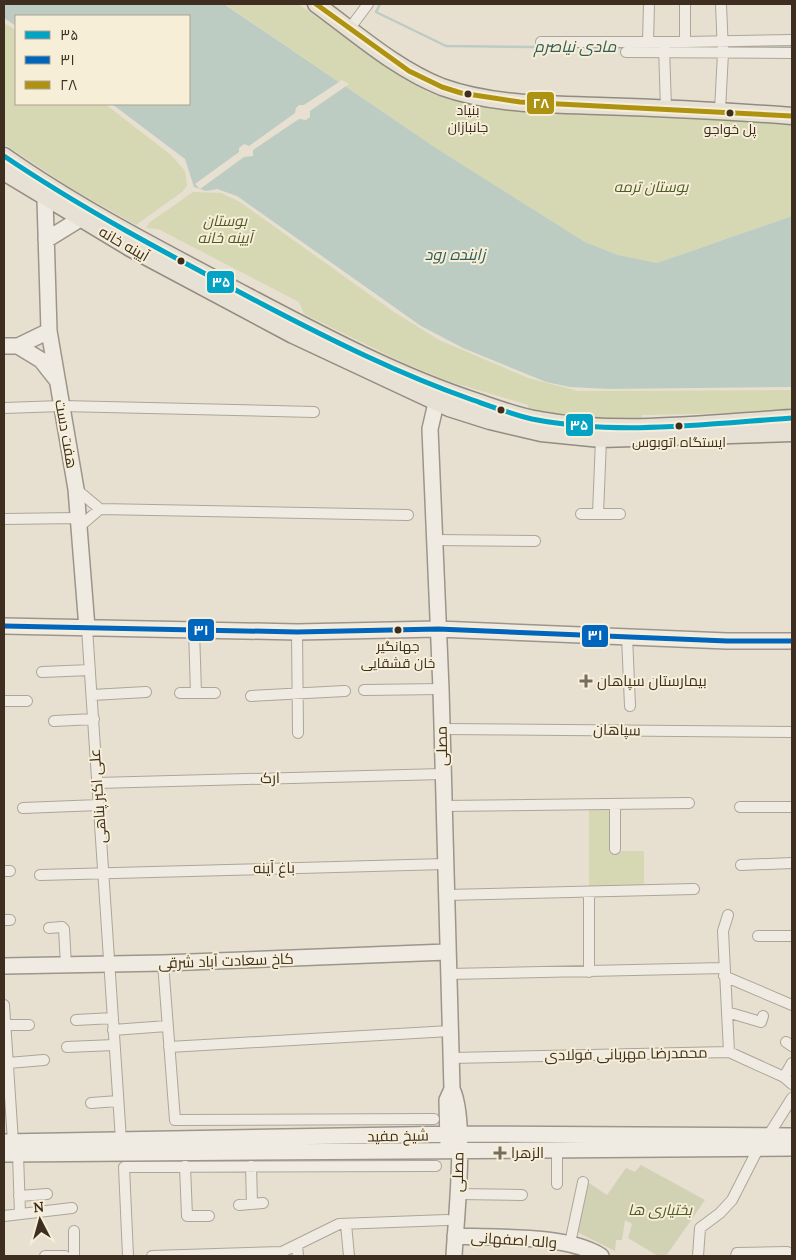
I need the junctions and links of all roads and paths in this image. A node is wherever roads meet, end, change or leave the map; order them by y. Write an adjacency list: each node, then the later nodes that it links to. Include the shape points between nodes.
1 (316, 4): 6 (main road)
2 (368, 4): 6 (street)
3 (649, 4): 10 (street)
4 (685, 4): 11 (street)
5 (721, 4): 7 (street)
6 (350, 28): 16 (main road, via 408,70 460,92 515,102)
7 (723, 40): 8 (street); 11 (street); 14 (street)
8 (792, 40)
9 (541, 42): 10 (street)
10 (648, 42): 12 (street)
11 (685, 42): 12 (street)
12 (664, 48): 13 (street); 14 (street); 16 (street)
13 (626, 52)
14 (723, 53): 15 (street); 17 (street)
15 (792, 53)
16 (666, 109): 17 (main road)
17 (720, 110): 18 (main road)
18 (792, 116)
19 (4, 156): 27 (main road, آیینه خانه, via 40,181 146,242)
20 (4, 172): 21 (main road, آیینه خانه)
21 (45, 199): 22 (main road, آیینه خانه); 23 (main road, هفت دست)
22 (80, 219): 23 (main road); 27 (main road, آیینه خانه, via 293,336)
23 (46, 240): 24 (main road, هفت دست)
24 (49, 330): 25 (main road); 26 (main road, هفت دست)
25 (11, 346): 26 (main road, via 41,360)
26 (58, 382): 28 (main road, هفت دست)
27 (439, 397): 32 (main road, آیینه خانه, via 539,420 597,426); 34 (main road, آیینه خانه, via 490,421 541,433); 43 (main road, مصلی, via 430,429)
28 (62, 406): 29 (street); 30 (street); 35 (main road, هفت دست)
29 (4, 408)
30 (314, 412)
31 (792, 418): 32 (main road, آیینه خانه)
32 (721, 429): 33 (main road, آیینه خانه); 34 (main road, آیینه خانه)
33 (792, 433)
34 (601, 440): 38 (street)
35 (76, 489): 36 (street); 42 (main road, هفت دست)
36 (100, 509): 40 (street); 42 (street)
37 (581, 514): 38 (street)
38 (598, 514): 39 (street)
39 (620, 514)
40 (408, 515)
41 (4, 519): 42 (street)
42 (79, 522): 46 (main road, هفت دست)
43 (434, 540): 44 (street); 48 (main road, مصلی)
44 (535, 540)
45 (4, 626): 46 (main road)
46 (88, 628): 47 (main road); 52 (street, علی اکبر پناهی)
47 (194, 630): 49 (main road); 58 (street)
48 (438, 630): 49 (main road); 50 (main road); 54 (main road, مصلی)
49 (297, 632): 61 (street)
50 (627, 636): 51 (main road); 66 (street)
51 (792, 641)
52 (90, 670): 53 (street); 62 (street, علی اکبر پناهی)
53 (42, 672)
54 (440, 689): 55 (street); 69 (main road, مصلی)
55 (364, 690)
56 (345, 691): 61 (street)
57 (146, 692): 62 (street)
58 (196, 693): 59 (street); 60 (street)
59 (215, 693)
60 (180, 694)
61 (298, 694): 63 (street); 71 (street)
62 (92, 695): 67 (street, علی اکبر پناهی)
63 (251, 696)
64 (4, 701): 65 (street)
65 (27, 701)
66 (630, 706)
67 (94, 719): 68 (street); 73 (street, علی اکبر پناهی)
68 (54, 721)
69 (441, 729): 70 (street, سپاهان); 72 (main road, مصلی)
70 (792, 732)
71 (298, 733)
72 (442, 774): 73 (street, ارک); 77 (main road, مصلی)
73 (98, 783): 75 (street, علی اکبر پناهی)
74 (689, 803): 76 (street)
75 (99, 805): 80 (street); 85 (street, علی اکبر پناهی)
76 (615, 805): 77 (street); 81 (street)
77 (444, 806): 83 (main road, مصلی)
78 (740, 807): 79 (street)
79 (792, 807)
80 (23, 808)
81 (615, 849)
82 (792, 863): 84 (street)
83 (445, 864): 85 (street, باغ آینه); 89 (main road, مصلی)
84 (741, 865)
85 (103, 872): 86 (street, باغ آینه); 96 (street, علی اکبر پناهی)
86 (40, 875)
87 (694, 889): 88 (street)
88 (589, 892): 89 (street); 99 (street)
89 (446, 896): 94 (main road, مصلی)
90 (728, 915): 100 (street, via 723,931)
91 (49, 928): 97 (street, via 64,929)
92 (758, 936): 93 (street)
93 (792, 936)
94 (448, 952): 95 (main road, کاخ سعادت آباد شرقی); 101 (main road, مصلی)
95 (163, 963): 96 (main road, کاخ سعادت آباد شرقی); 110 (street)
96 (109, 964): 97 (main road, کاخ سعادت آباد شرقی); 106 (street, علی اکبر پناهی)
97 (66, 965): 98 (main road, کاخ سعادت آباد شرقی)
98 (4, 966)
99 (589, 972): 100 (street); 101 (street)
100 (724, 972): 103 (street); 104 (street)
101 (448, 974): 112 (main road, مصلی)
102 (4, 1005): 108 (street)
103 (792, 1005)
104 (727, 1012): 105 (street, via 761,1022); 117 (street)
105 (763, 1016)
106 (113, 1018): 107 (street); 111 (street, علی اکبر پناهی)
107 (76, 1020)
108 (5, 1025): 109 (street); 116 (street)
109 (29, 1025)
110 (168, 1026): 111 (street); 115 (street)
111 (113, 1030): 113 (street, علی اکبر پناهی)
112 (450, 1031): 115 (street); 118 (main road, مصلی)
113 (114, 1045): 114 (street); 125 (street, علی اکبر پناهی)
114 (67, 1047)
115 (169, 1047): 129 (street, via 175,1120)
116 (5, 1051): 120 (street)
117 (729, 1052): 118 (street, محمدرضا مهربانی فولادی); 122 (street, محمدرضا مهربانی فولادی)
118 (451, 1058): 130 (main road, مصلی, via 452,1089 457,1100)
119 (44, 1060): 120 (street)
120 (8, 1063): 127 (street)
121 (792, 1063): 122 (street)
122 (784, 1077): 123 (street, محمدرضا مهربانی فولادی)
123 (792, 1084)
124 (792, 1098): 133 (street)
125 (118, 1101): 126 (street); 137 (street, علی اکبر پناهی)
126 (91, 1103)
127 (7, 1104): 134 (street)
128 (434, 1119): 129 (street)
129 (286, 1120): 139 (street)
130 (453, 1134): 132 (main road, شیخ مفید); 138 (main road, مصلی); 139 (main road, شیخ مفید)
131 (792, 1136): 133 (main road, شیخ مفید)
132 (585, 1142): 133 (main road, شیخ مفید); 136 (main road, شیخ مفید)
133 (764, 1142): 135 (main road, شیخ مفید); 173 (street, via 732,1200 700,1228)
134 (10, 1148): 137 (main road, شیخ مفید); 148 (street)
135 (792, 1148)
136 (557, 1149): 138 (main road, شیخ مفید); 144 (street)
137 (123, 1150): 139 (main road, شیخ مفید, via 147,1146); 140 (street); 166 (street, علی اکبر پناهی)
138 (453, 1150): 139 (main road, شیخ مفید); 146 (main road, مصلی); 156 (main road, مصلی)
139 (283, 1152): 141 (street); 142 (street)
140 (185, 1166): 141 (street); 155 (street, via 187,1216)
141 (251, 1166): 150 (street)
142 (436, 1166)
143 (583, 1182): 160 (street)
144 (557, 1184)
145 (47, 1194): 148 (street)
146 (458, 1194): 147 (street); 159 (main road, مصلی)
147 (522, 1195)
148 (19, 1196): 153 (street)
149 (263, 1203): 150 (street)
150 (252, 1204): 151 (street)
151 (239, 1205)
152 (72, 1208): 153 (street)
153 (20, 1214): 154 (street)
154 (4, 1216)
155 (209, 1216)
156 (447, 1220): 157 (street); 170 (main road, مصلی)
157 (346, 1224): 161 (street, via 325,1229); 169 (street)
158 (74, 1231): 165 (street)
159 (455, 1236): 160 (main road, واله اصفهانی); 171 (main road, مصلی)
160 (570, 1243): 172 (main road, واله اصفهانی)
161 (297, 1245): 167 (street, via 282,1252); 168 (street)
162 (45, 1256): 163 (street)
163 (49, 1256): 164 (street)
164 (65, 1256)
165 (74, 1256)
166 (128, 1256)
167 (152, 1256)
168 (298, 1256)
169 (350, 1256)
170 (445, 1256)
171 (454, 1256)
172 (601, 1256)
173 (698, 1256)
174 (736, 1256): 175 (street, via 737,1253 786,1252)
175 (792, 1256)

